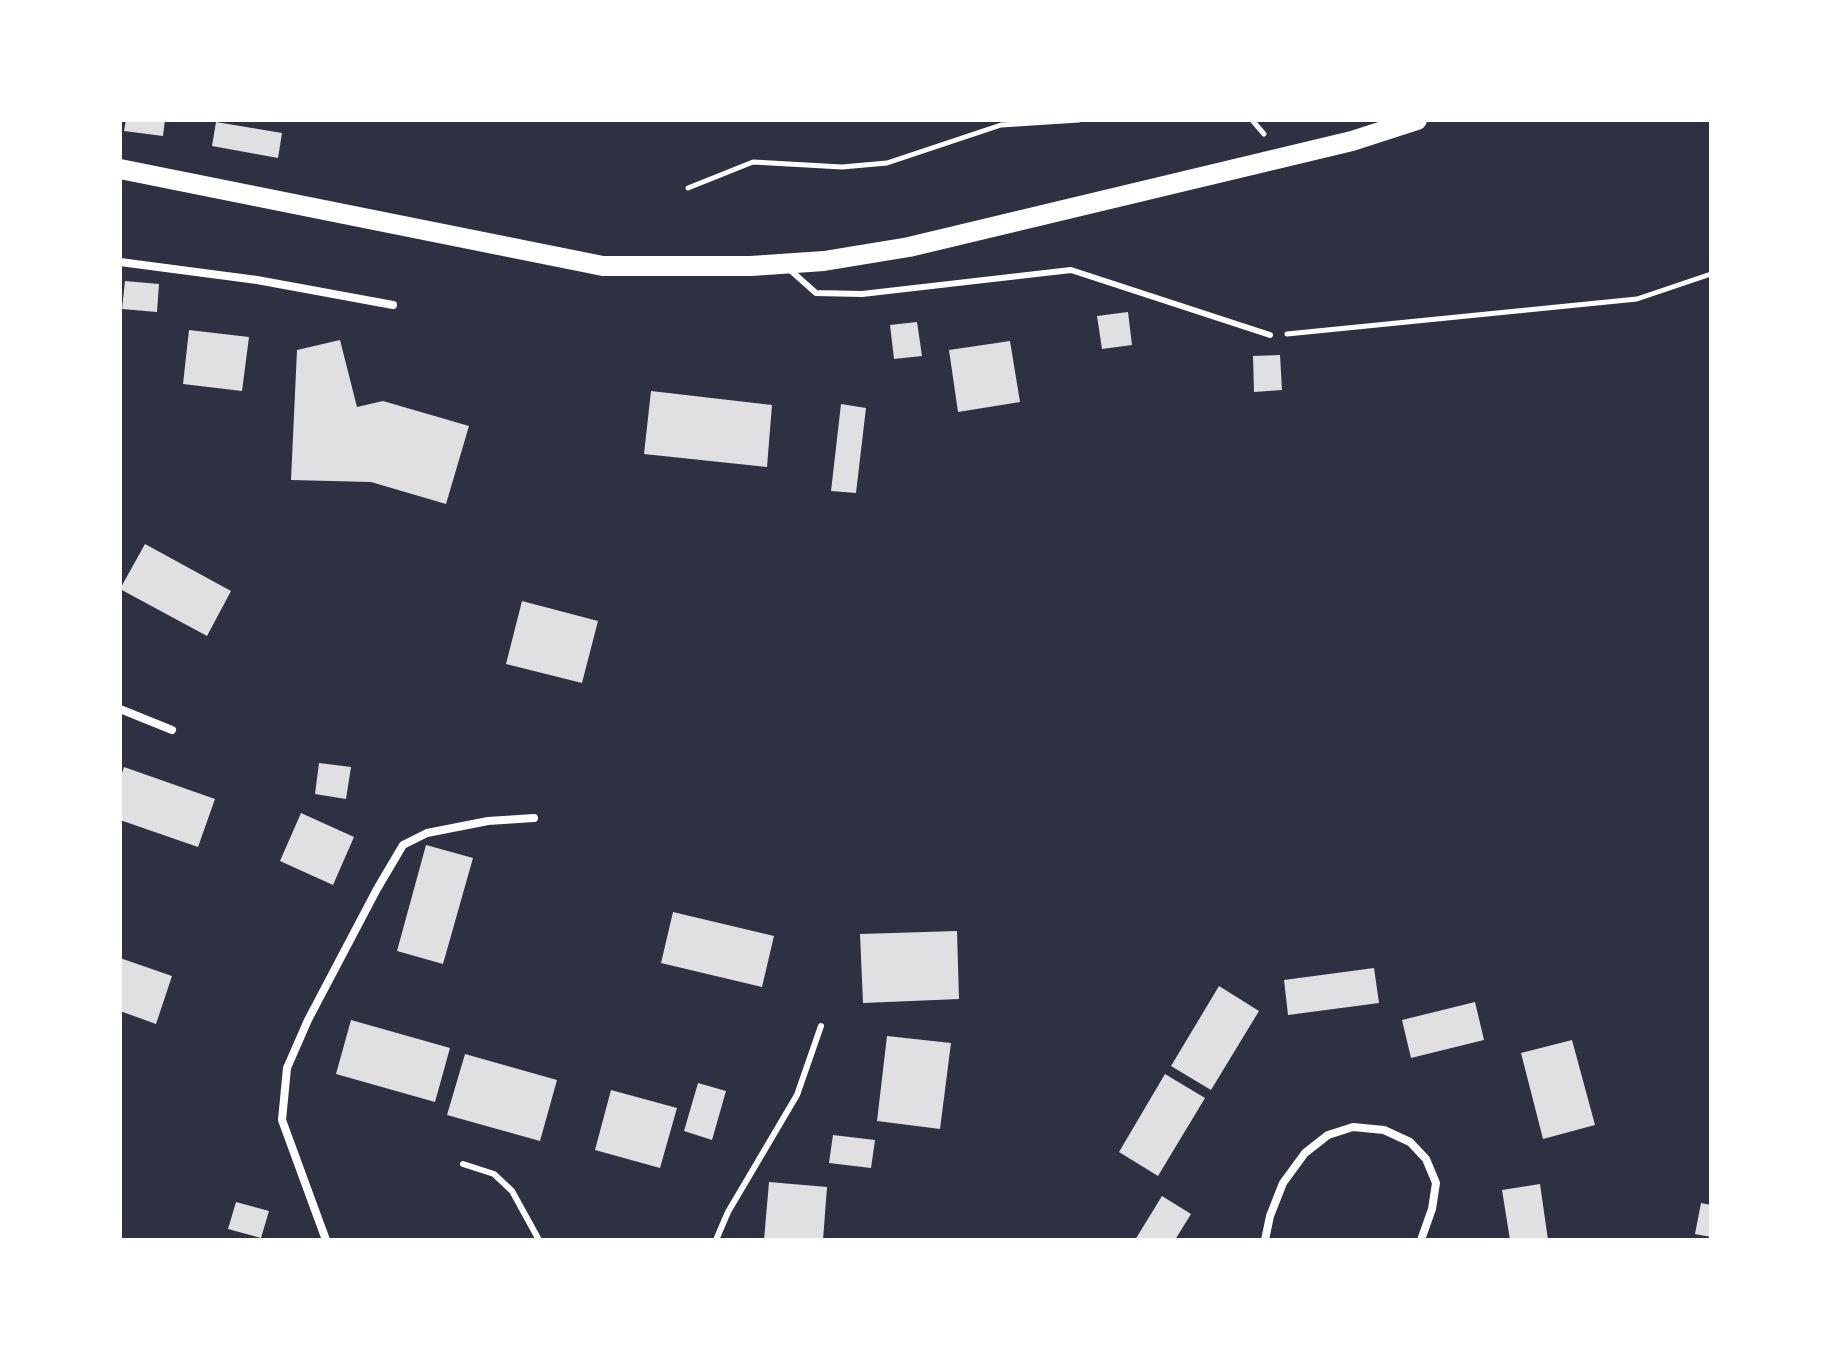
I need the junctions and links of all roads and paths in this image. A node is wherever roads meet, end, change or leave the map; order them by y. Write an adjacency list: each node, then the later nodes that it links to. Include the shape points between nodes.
1 (1079, 120): 4 (path, via 1001,125 887,163 842,167 753,162)
2 (1417, 120): 6 (main road, via 1352,141 939,241)
3 (120, 169): 6 (main road, via 603,266)
4 (688, 188)
5 (120, 262): 8 (street)
6 (783, 264): 9 (lane, via 816,293 832,294 1071,270)
7 (1711, 274): 9 (path, via 1637,299)
8 (393, 305)
9 (1270, 335)
10 (120, 709): 11 (street)
11 (172, 730)
12 (534, 818): 15 (street, via 427,833 403,845 308,1020 287,1068 282,1120)
13 (821, 1026): 17 (lane, via 797,1095)
14 (463, 1164): 16 (lane, via 494,1174 512,1191)
15 (326, 1240)
16 (539, 1240)
17 (716, 1240)
18 (1265, 1240): 19 (street, via 1283,1183 1305,1153 1328,1135 1353,1127 1384,1130 1410,1142 1426,1159 1436,1183)
19 (1421, 1240)

